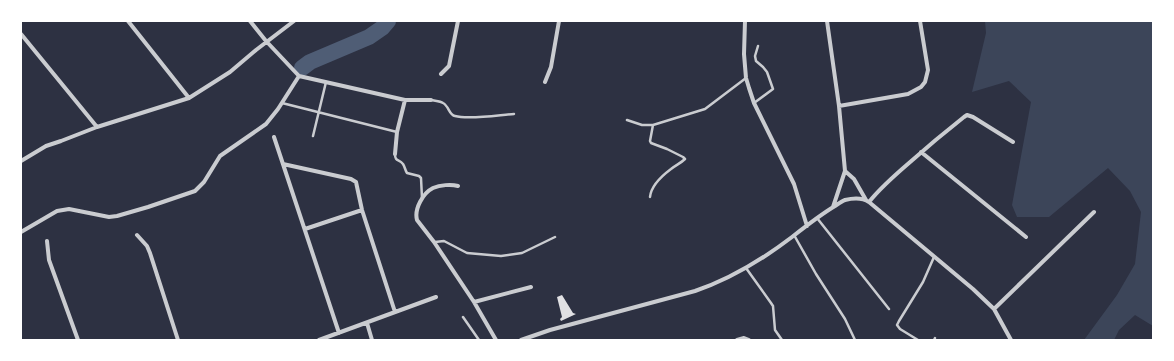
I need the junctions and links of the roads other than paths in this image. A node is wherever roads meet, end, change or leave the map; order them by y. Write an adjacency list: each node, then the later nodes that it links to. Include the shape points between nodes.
1 (128, 21): 17 (street)
2 (250, 21): 10 (street)
3 (294, 21): 10 (street)
4 (458, 21): 12 (street, via 449,66)
5 (559, 21): 16 (street, via 551,67)
6 (745, 21): 14 (street)
7 (827, 21): 22 (street)
8 (920, 21): 22 (street, via 928,70 921,87 908,94)
9 (21, 34): 27 (street)
10 (266, 41): 13 (street); 17 (street, via 230,72)
11 (758, 46): 21 (lane, via 756,61 767,72 773,89)
12 (441, 74)
13 (299, 76): 15 (street); 20 (street)
14 (746, 78): 21 (street); 26 (lane, via 705,109)
15 (326, 81): 18 (street); 23 (lane)
16 (544, 82)
17 (189, 98): 27 (street)
18 (405, 100): 19 (street); 28 (street)
19 (431, 100): 24 (lane, via 444,103 451,114 456,116)
20 (282, 103): 23 (lane); 47 (street, via 266,124 220,156 204,182 195,191 117,216 57,211)
21 (754, 103): 45 (street, via 794,184)
22 (839, 106): 36 (street)
23 (318, 112): 28 (lane); 29 (lane)
24 (514, 114)
25 (627, 120): 26 (lane, via 642,125)
26 (653, 125): 38 (lane, via 651,143 685,159 665,174 652,190)
27 (97, 127): 34 (street, via 46,146)
28 (397, 132): 33 (street)
29 (313, 136)
30 (274, 137): 35 (street)
31 (1013, 142): 32 (street, via 973,117 967,116)
32 (921, 152): 40 (street); 51 (street)
33 (395, 154): 39 (lane, via 407,173 421,178)
34 (21, 160)
35 (283, 164): 42 (street, via 351,179 356,182); 46 (street)
36 (845, 171): 40 (street, via 854,179); 41 (street)
37 (458, 186): 39 (street, via 434,188)
38 (650, 197)
39 (422, 199): 53 (street, via 416,212 417,220)
40 (868, 201): 41 (street, via 845,200); 54 (street)
41 (832, 208): 44 (street)
42 (362, 210): 46 (street); 61 (street)
43 (1094, 212): 59 (street)
44 (818, 218): 45 (street); 60 (lane)
45 (807, 226): 49 (street)
46 (305, 229): 64 (street)
47 (21, 232)
48 (137, 235): 66 (street, via 150,253)
49 (794, 235): 55 (street); 75 (lane)
50 (555, 237): 53 (lane, via 522,253 501,256 466,253 444,241)
51 (1026, 237)
52 (47, 241): 65 (street, via 49,260)
53 (434, 242): 58 (street)
54 (934, 257): 59 (street); 76 (lane, via 923,282 897,325)
55 (745, 268): 71 (street, via 696,291); 74 (lane, via 773,306 776,330)
56 (531, 288): 58 (street)
57 (436, 297): 61 (street)
58 (474, 302): 70 (street)
59 (994, 309): 77 (street)
60 (889, 310)
61 (395, 312): 63 (street)
62 (463, 316): 69 (lane)
63 (367, 323): 64 (street); 68 (street)
64 (339, 333): 67 (street)
65 (78, 340)
66 (178, 340)
67 (320, 340)
68 (372, 340)
69 (480, 340)
70 (496, 340)
71 (521, 340)
72 (737, 340): 73 (street)
73 (749, 340)
74 (782, 340)
75 (855, 340)
76 (918, 340)
77 (1011, 340)

